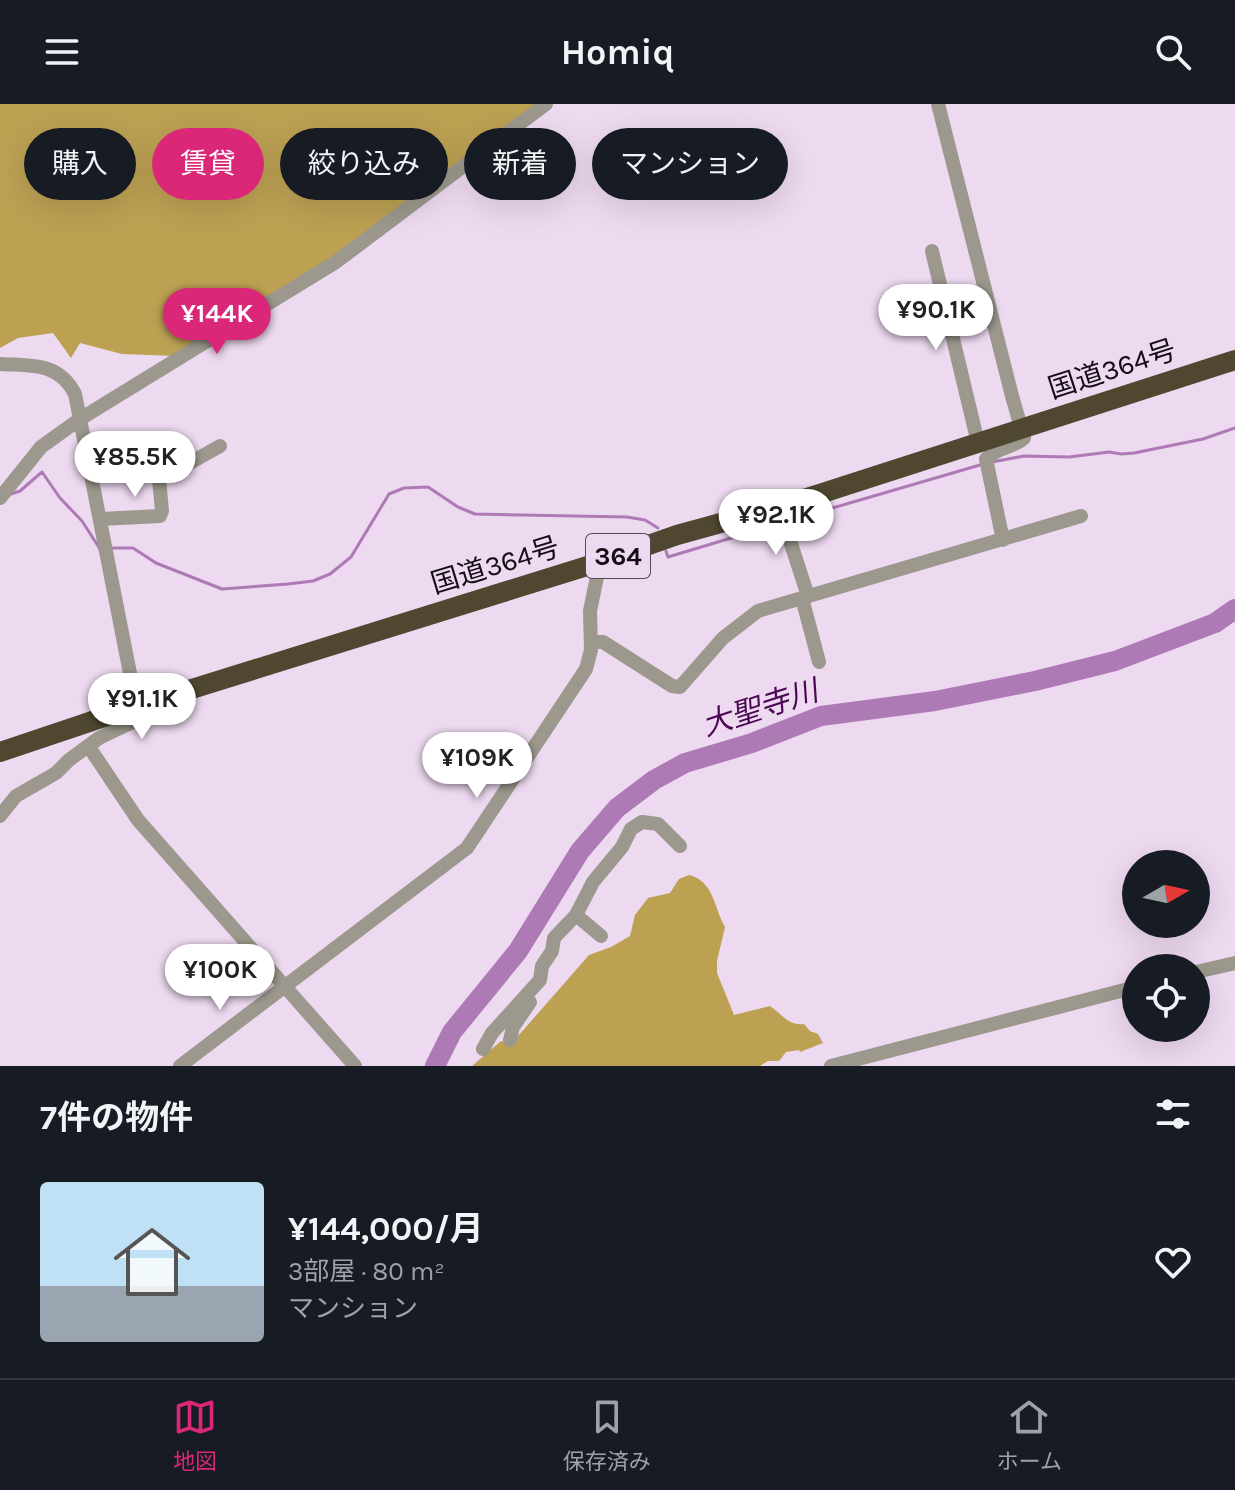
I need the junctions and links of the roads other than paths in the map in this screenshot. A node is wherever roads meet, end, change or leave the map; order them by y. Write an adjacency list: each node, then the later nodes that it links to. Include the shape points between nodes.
1 (546, 104): 6 (street, via 336,262)
2 (938, 104): 7 (street)
3 (932, 251): 8 (street)
4 (1235, 360): 7 (highway, 国道364号 / 364)
5 (0, 364): 6 (street, via 60,373 75,394)
6 (80, 419): 11 (street); 12 (street, via 41,447)
7 (1023, 428): 8 (highway, 国道364号 / 364); 16 (street, via 1024,438 1017,444 986,459)
8 (978, 443): 13 (highway, 国道364号 / 364)
9 (220, 446): 10 (street, via 192,463)
10 (158, 468): 11 (street); 15 (street, via 160,516)
11 (91, 476): 15 (street)
12 (0, 498)
13 (779, 507): 17 (highway, 国道364号 / 364); 18 (street)
14 (1081, 516): 16 (street)
15 (100, 519): 21 (street)
16 (1003, 540): 18 (street)
17 (600, 562): 19 (street, via 590,611); 21 (highway, 国道364号 / 364)
18 (805, 597): 19 (street, via 751,616 723,638 680,687 603,642); 20 (street)
19 (592, 642): 30 (street, via 586,669 467,848)
20 (819, 662)
21 (137, 706): 22 (street, via 135,723); 23 (highway, 国道364号 / 364)
22 (89, 747): 24 (street, via 16,796); 30 (street, via 138,820)
23 (0, 752)
24 (0, 816)
25 (680, 846): 26 (street, via 658,824 636,825 593,882)
26 (576, 915): 27 (street); 32 (street, via 554,938 540,980)
27 (601, 936)
28 (1235, 963): 29 (street)
29 (1210, 969)
30 (284, 988): 36 (street); 37 (street)
31 (1122, 991): 35 (street)
32 (527, 994): 33 (street, via 533,1000); 34 (street)
33 (510, 1040)
34 (483, 1049)
35 (840, 1064)
36 (180, 1066)
37 (355, 1066)

